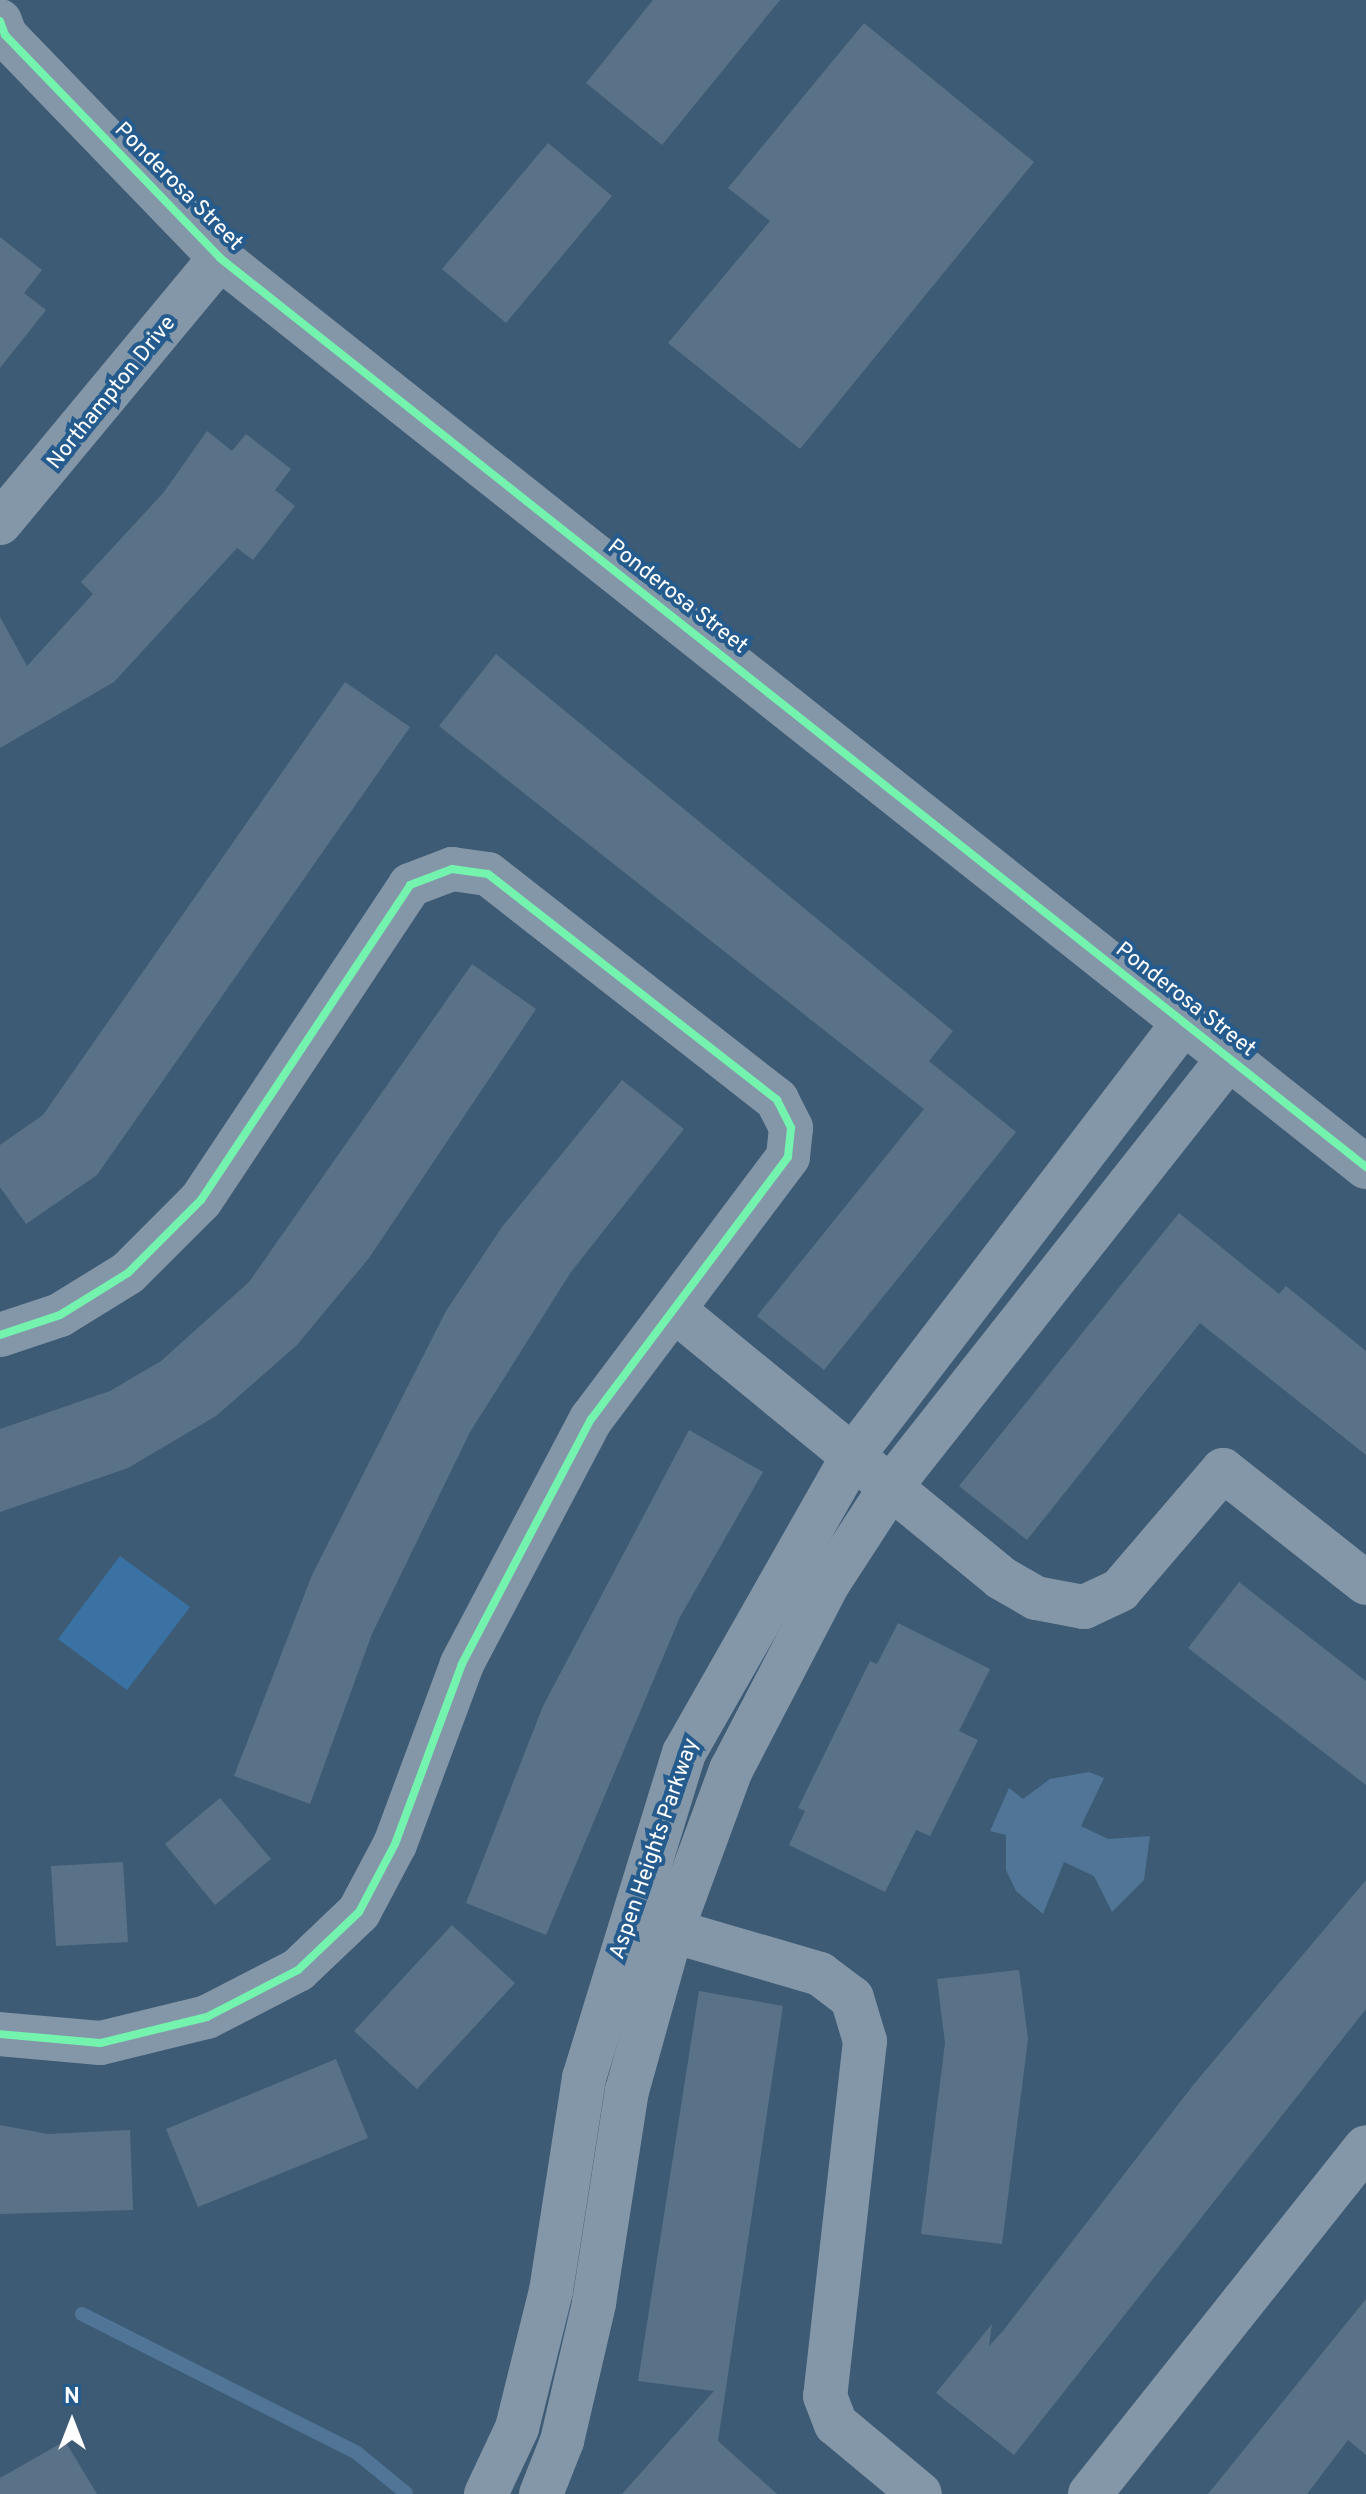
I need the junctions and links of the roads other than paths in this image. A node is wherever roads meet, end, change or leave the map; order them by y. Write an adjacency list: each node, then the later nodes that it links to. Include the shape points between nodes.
1 (0, 21): 2 (street, Ponderosa Street, via 5,35)
2 (220, 258): 3 (street, Northampton Drive); 4 (street, Ponderosa Street)
3 (0, 523)
4 (1184, 1022): 5 (street, Ponderosa Street); 9 (street, Aspen Heights Parkway)
5 (1229, 1058): 6 (street, Ponderosa Street); 10 (street, Aspen Heights Parkway)
6 (1366, 1167)
7 (674, 1310): 8 (street, via 788,1157 791,1128 777,1100 488,874 452,869 410,885 201,1200 128,1273 60,1315); 9 (street); 14 (street, via 591,1419 462,1664 395,1844 359,1912 298,1970 207,2017 100,2043)
8 (0, 1335)
9 (854, 1454): 10 (street); 12 (street, Aspen Heights Parkway, via 684,1753)
10 (892, 1485): 11 (street, via 1001,1578 1036,1598 1084,1607 1120,1590 1223,1470); 13 (street, Aspen Heights Parkway, via 829,1582 731,1770)
11 (1366, 1583)
12 (628, 1918): 13 (street); 16 (street, Aspen Heights Parkway, via 584,2078 551,2291 517,2428)
13 (672, 1930): 17 (street, Aspen Heights Parkway, via 627,2091 594,2303 562,2441); 18 (street, via 820,1974 852,1998 865,2041 825,2396 836,2424)
14 (0, 2034)
15 (1366, 2147): 19 (street)
16 (486, 2494)
17 (541, 2494)
18 (920, 2494)
19 (1090, 2494)

